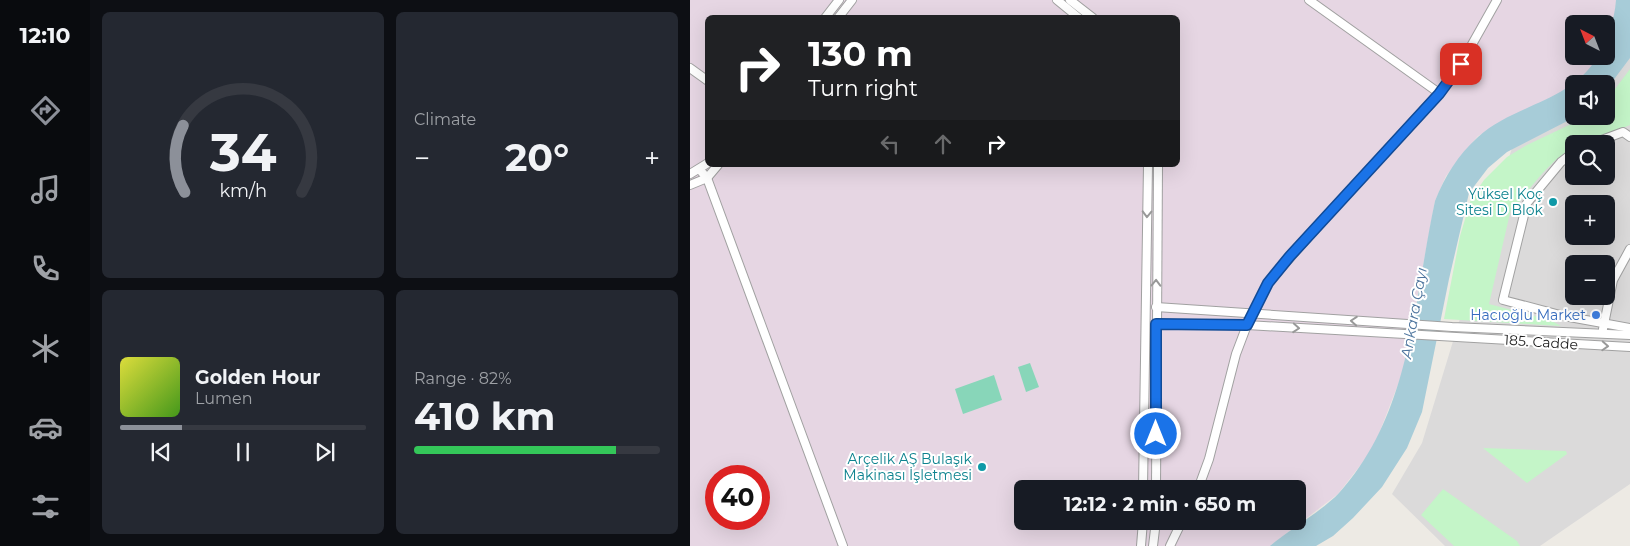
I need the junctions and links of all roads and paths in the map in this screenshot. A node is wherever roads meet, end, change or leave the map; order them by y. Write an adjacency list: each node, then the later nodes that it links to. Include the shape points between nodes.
1 (839, 0): 7 (street)
2 (852, 0): 8 (street)
3 (1057, 0): 9 (street)
4 (1070, 0): 10 (street)
5 (1309, 0): 13 (street)
6 (1497, 0): 13 (street, via 1461,64)
7 (827, 15)
8 (840, 15)
9 (1075, 15)
10 (1089, 15)
11 (690, 68): 12 (street)
12 (705, 79)
13 (1439, 94): 27 (street, via 1290,256 1268,283)
14 (1615, 135): 15 (street, via 1623,132)
15 (1630, 136)
16 (1565, 159): 29 (street, via 1527,203 1503,300)
17 (705, 166): 21 (street)
18 (716, 167): 23 (street)
19 (1148, 167): 36 (street, one-way to 36)
20 (1158, 167): 26 (street, one-way to 20)
21 (700, 170): 22 (street); 23 (street)
22 (690, 174)
23 (707, 178): 24 (street); 42 (street)
24 (690, 185)
25 (1630, 249): 29 (street, via 1613,280)
26 (1156, 307): 27 (street); 28 (street)
27 (1253, 313): 30 (street); 32 (street, one-way to 27, via 1403,324)
28 (1156, 324): 30 (street); 37 (street)
29 (1604, 324): 31 (street); 33 (street)
30 (1247, 325): 32 (street, one-way to 32, via 1401,334); 38 (street)
31 (1630, 328)
32 (1452, 331): 33 (street, 185. Cadde); 35 (street, 185. Cadde, one-way to 35)
33 (1602, 334): 34 (street, 185. Cadde)
34 (1630, 335)
35 (1630, 347)
36 (1143, 480)
37 (1156, 480)
38 (1201, 480)
39 (1142, 530): 43 (street)
40 (1155, 530): 44 (street)
41 (1178, 530): 45 (street)
42 (843, 546)
43 (1141, 546)
44 (1153, 546)
45 (1170, 546)

